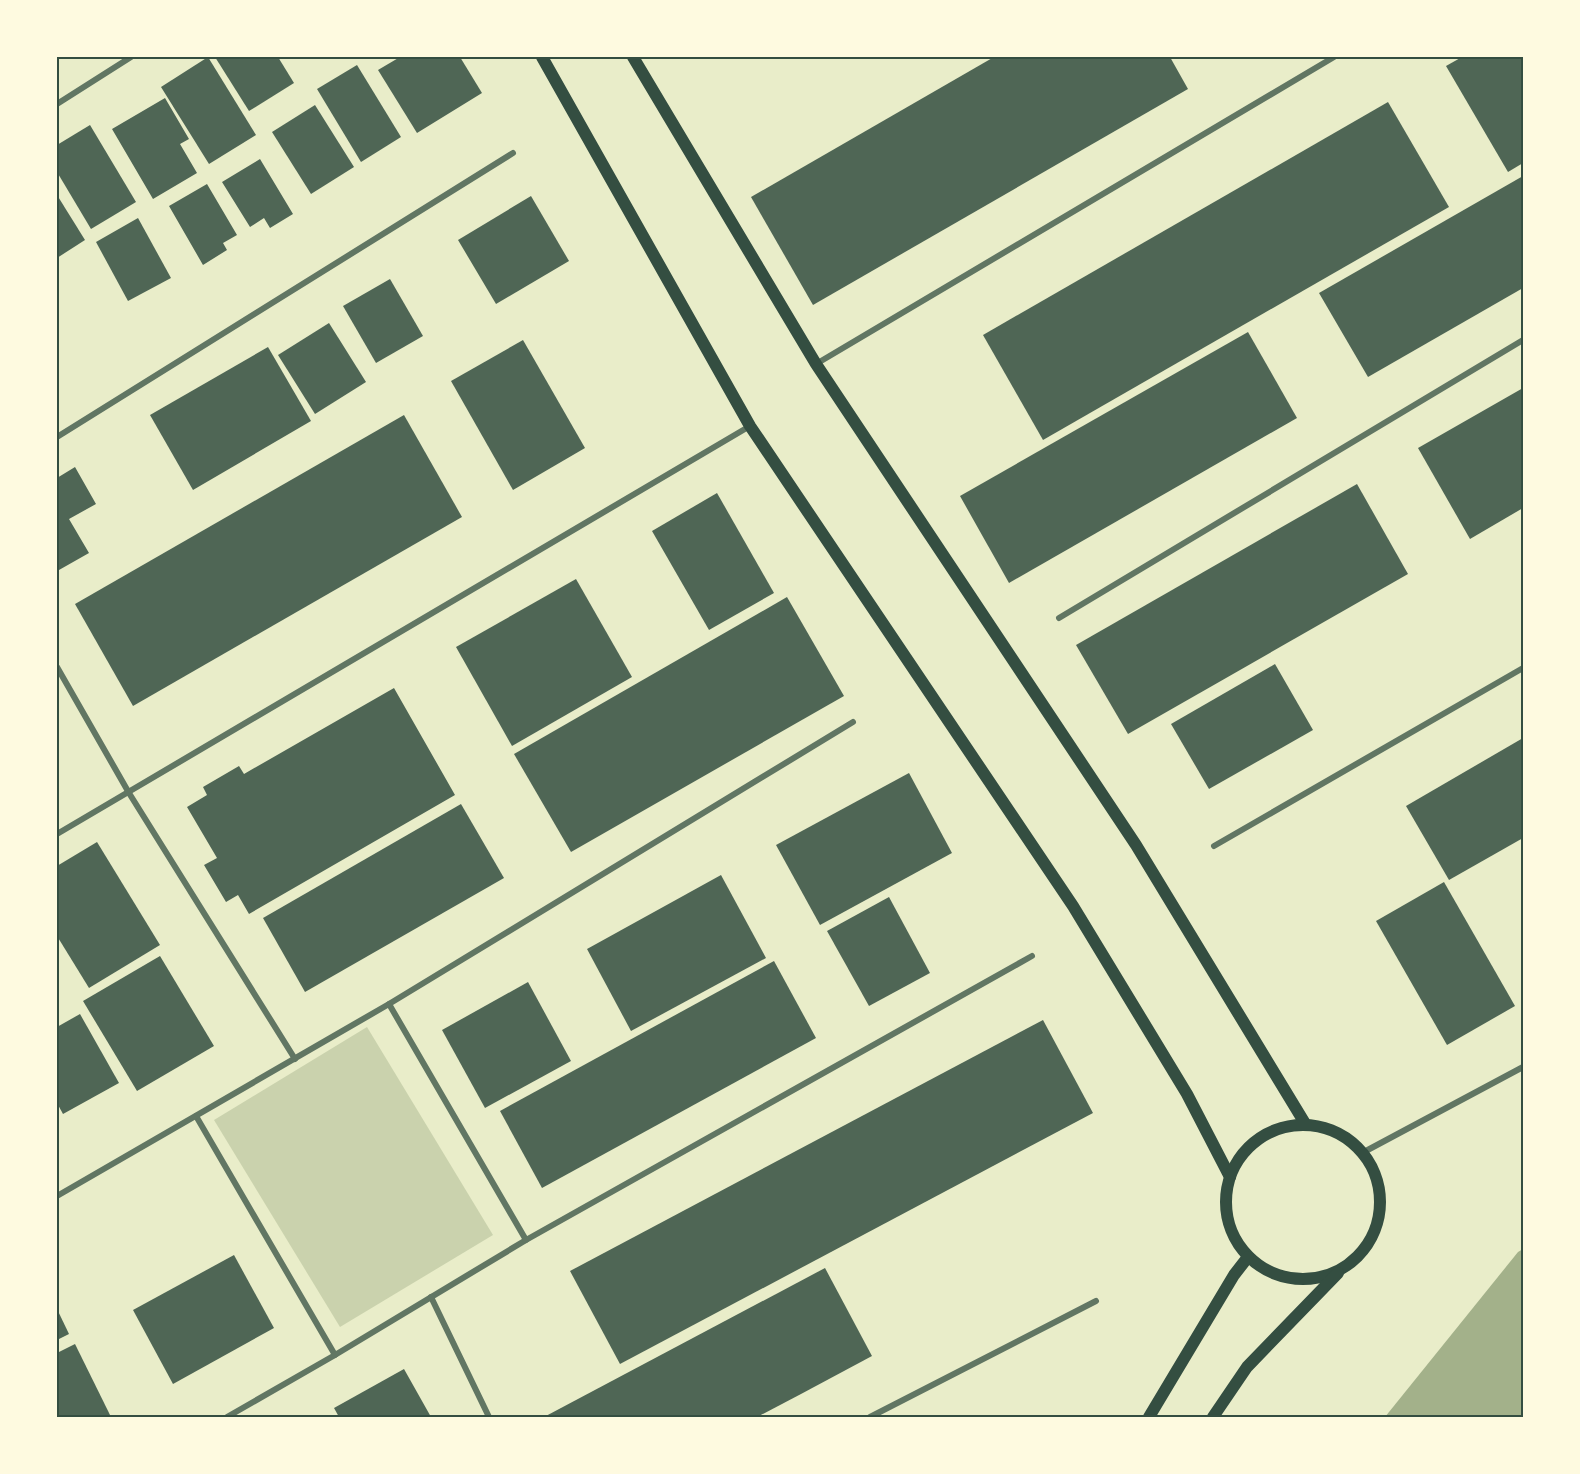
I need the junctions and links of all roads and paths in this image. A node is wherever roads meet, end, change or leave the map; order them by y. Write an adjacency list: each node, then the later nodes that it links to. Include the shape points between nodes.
1 (131, 57): 5 (street)
2 (542, 57): 9 (main road)
3 (633, 57): 8 (main road)
4 (1334, 57): 8 (street)
5 (57, 104)
6 (513, 153): 10 (street)
7 (1523, 340): 11 (street)
8 (816, 364): 23 (main road, via 1136,845)
9 (750, 426): 15 (street); 25 (main road, via 1073,906 1187,1094)
10 (57, 437)
11 (1059, 618)
12 (57, 668): 15 (street)
13 (1523, 668): 17 (street)
14 (853, 722): 19 (street)
15 (129, 793): 16 (street); 20 (street)
16 (57, 834)
17 (1214, 846)
18 (1032, 956): 27 (street)
19 (389, 1004): 20 (street); 27 (street)
20 (295, 1059): 22 (street)
21 (1523, 1066): 24 (street)
22 (196, 1116): 26 (street); 32 (street)
23 (1306, 1125): 24 (main road, via 1337,1133); 25 (main road, via 1281,1128 1259,1139 1241,1156)
24 (1362, 1153): 29 (main road, via 1376,1178 1380,1205 1375,1229 1363,1250)
25 (1230, 1177): 28 (main road, via 1226,1208 1234,1239)
26 (57, 1196)
27 (526, 1240): 30 (street)
28 (1248, 1257): 29 (main road, via 1265,1270 1305,1279 1326,1276); 36 (main road)
29 (1345, 1266): 37 (main road, via 1247,1367)
30 (431, 1298): 32 (street); 34 (street)
31 (1096, 1301): 35 (street)
32 (335, 1355): 33 (street)
33 (227, 1417)
34 (489, 1417)
35 (870, 1417)
36 (1149, 1417)
37 (1213, 1417)

